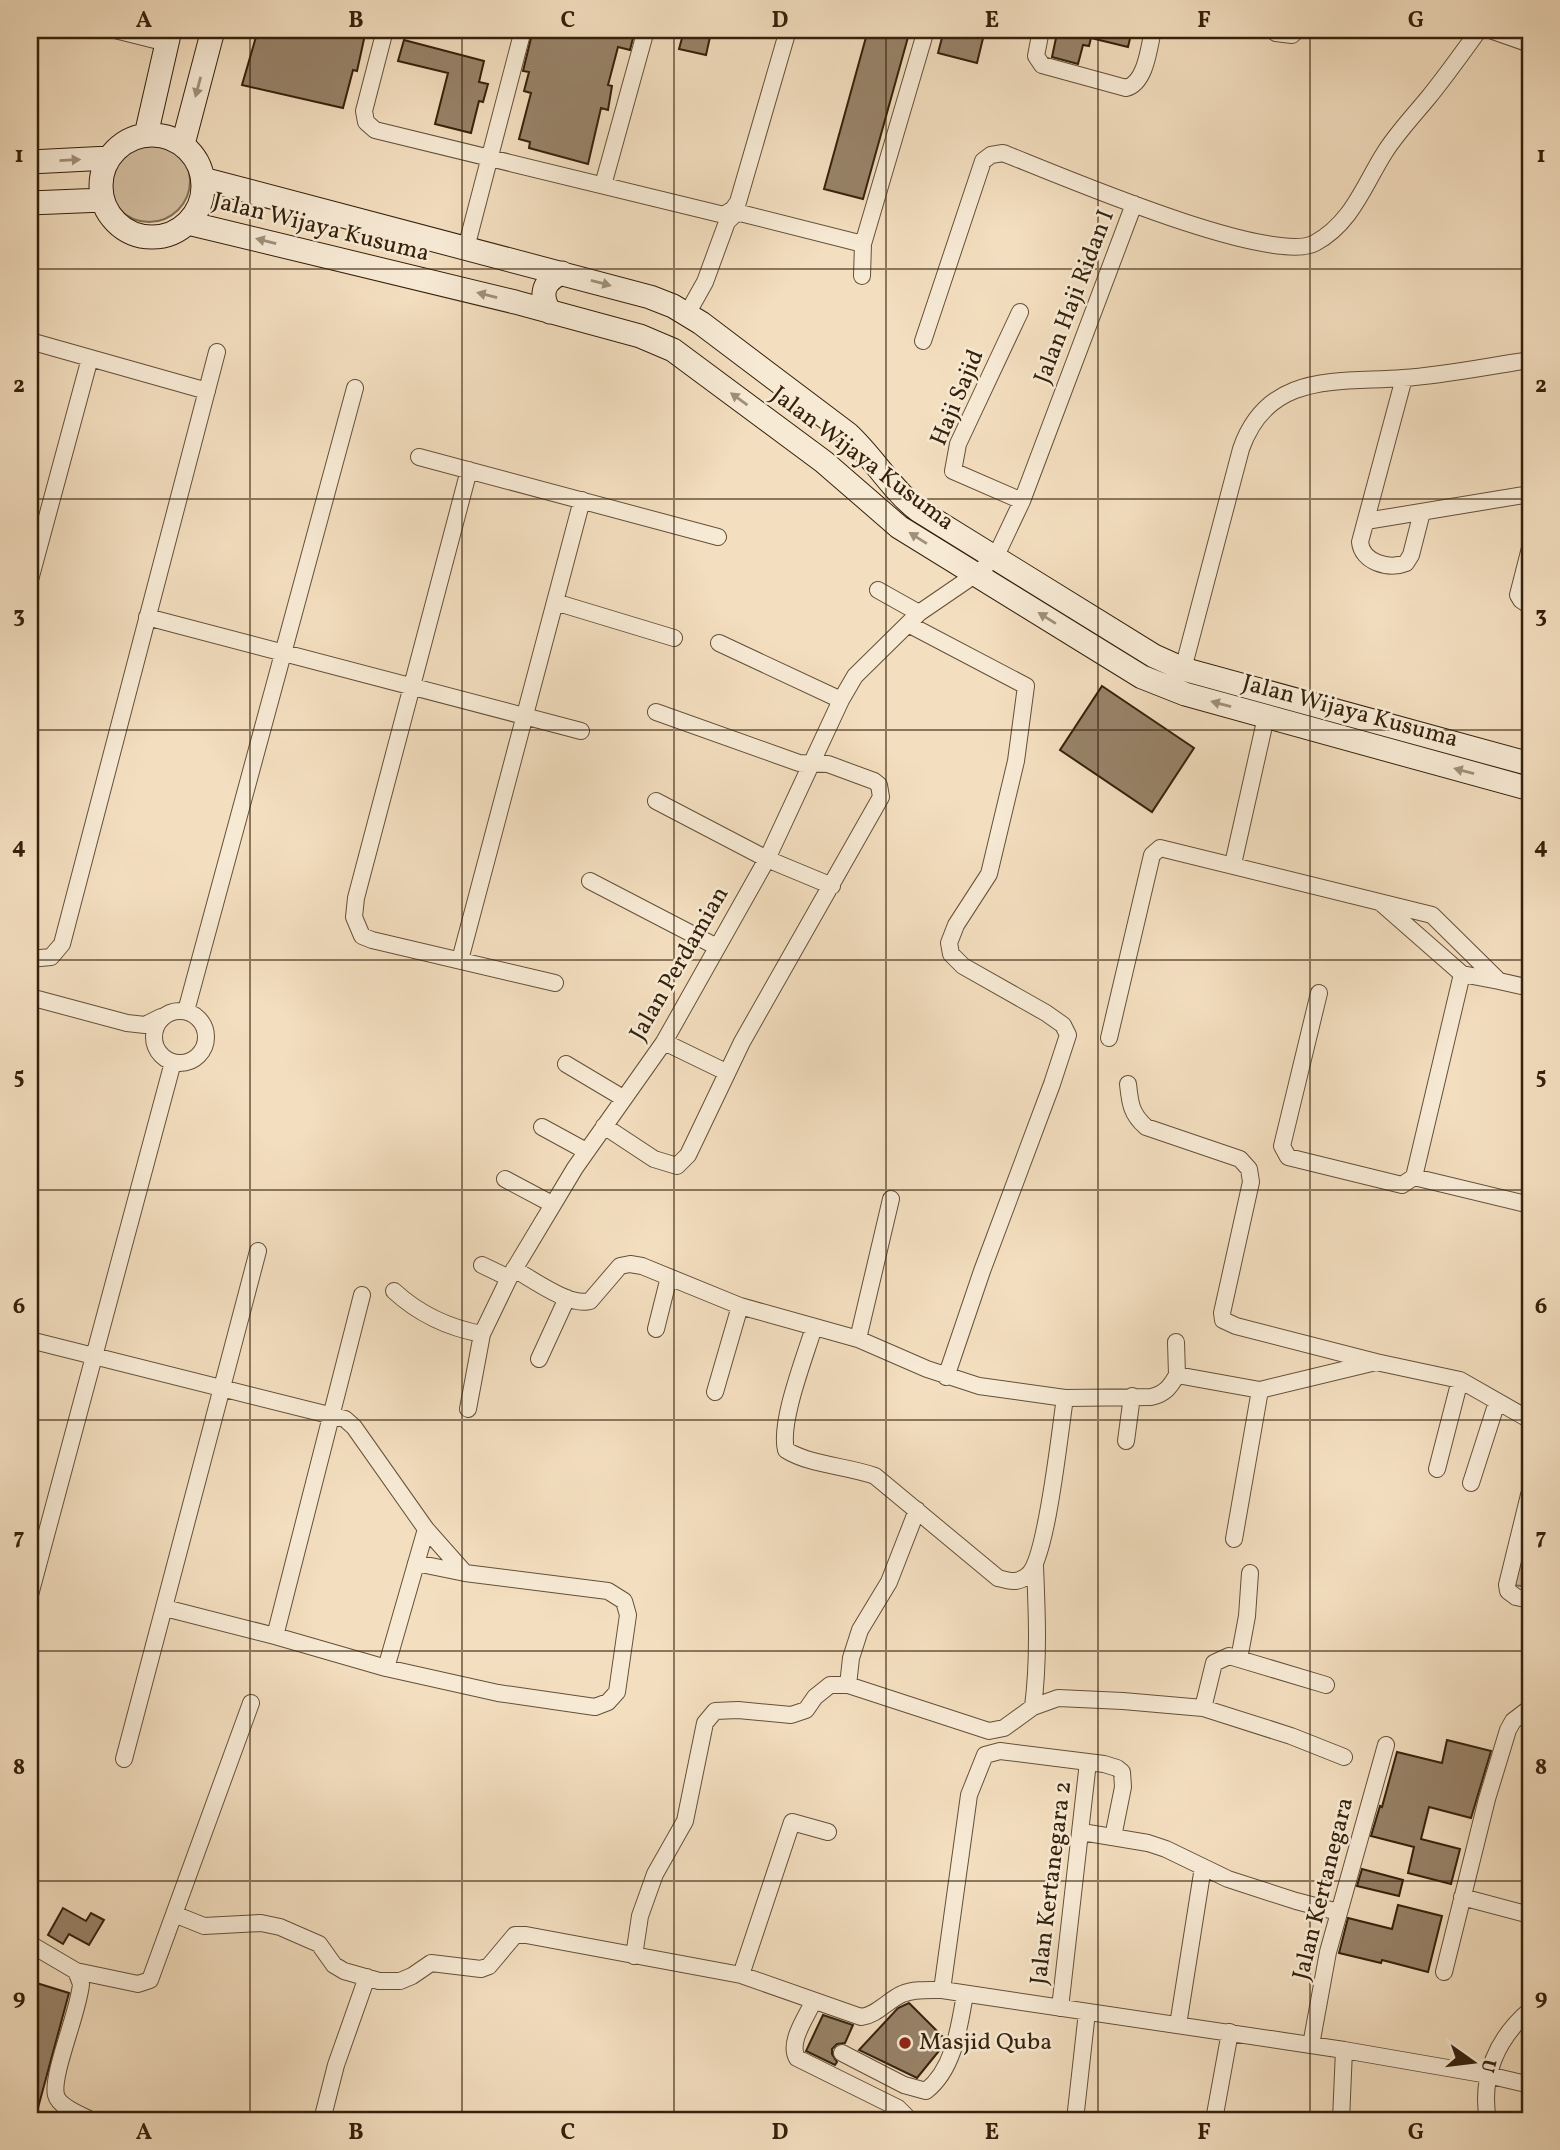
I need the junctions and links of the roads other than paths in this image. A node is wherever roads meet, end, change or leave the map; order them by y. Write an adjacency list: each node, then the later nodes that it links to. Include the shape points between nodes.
1 (115, 30): 14 (street)
2 (213, 30): 17 (street, one-way to 17)
3 (385, 30): 18 (street, via 364,111 366,121 375,130)
4 (523, 30): 18 (street)
5 (646, 30): 22 (street)
6 (788, 30): 22 (street, via 738,202 730,212 718,214)
7 (926, 30): 27 (street)
8 (1041, 30): 9 (street, via 1036,56 1042,65 1126,88 1139,79)
9 (1153, 30)
10 (1272, 30): 11 (street, via 1292,35)
11 (1297, 30)
12 (1479, 30): 25 (street, Jalan Haji Ridan I, via 1385,151 1340,225 1313,245 1282,246 1232,238)
13 (1490, 30): 15 (street)
14 (168, 36): 16 (street)
15 (1530, 44)
16 (146, 135): 17 (street); 19 (street, via 125,142)
17 (183, 144): 21 (street, via 197,160)
18 (490, 157): 22 (street); 28 (street)
19 (109, 158): 20 (street, one-way to 19); 23 (street, via 102,178)
20 (30, 162)
21 (203, 179): 26 (street, via 202,198); 28 (street, Jalan Wijaya Kusuma)
22 (603, 185)
23 (103, 200): 24 (street); 26 (street, via 119,225 139,235 162,237)
24 (30, 203)
25 (1134, 204): 37 (street, via 1003,153 991,155 983,161); 48 (street, Jalan Haji Ridan I)
26 (188, 223): 32 (street, Jalan Wijaya Kusuma, one-way to 26)
27 (863, 243): 31 (street); 35 (street, via 734,215)
28 (466, 248): 29 (street, Jalan Wijaya Kusuma)
29 (527, 264): 30 (street, Jalan Wijaya Kusuma); 32 (street, via 531,289)
30 (562, 273): 33 (street, via 550,279 543,291); 35 (street, Jalan Wijaya Kusuma, one-way to 35, via 650,296)
31 (863, 276)
32 (515, 302): 33 (street, Jalan Wijaya Kusuma)
33 (550, 312): 54 (street, Jalan Wijaya Kusuma, one-way to 33, via 899,527 824,462 673,350 652,339)
34 (1020, 313): 48 (street, Haji Sajid, via 958,444 953,471)
35 (687, 314): 53 (street, Jalan Wijaya Kusuma, via 848,434 911,505)
36 (30, 341): 39 (street)
37 (923, 341)
38 (217, 352): 43 (street)
39 (90, 358): 43 (street); 55 (street)
40 (1530, 360): 41 (street)
41 (1404, 378): 50 (street); 64 (street, via 1328,381 1269,404 1253,421 1241,449)
42 (355, 388): 63 (street)
43 (207, 391): 59 (street)
44 (419, 457): 45 (street)
45 (469, 470): 47 (street); 65 (street)
46 (1530, 494): 49 (street)
47 (582, 500): 51 (street); 57 (street)
48 (1022, 500): 53 (street, Jalan Haji Ridan I)
49 (1422, 512): 50 (street); 50 (street, via 1411,555 1400,565 1365,557 1360,542)
50 (1366, 521)
51 (718, 537)
52 (1530, 548): 58 (street, via 1518,595)
53 (995, 558): 54 (street, Jalan Perdamian); 64 (street, Jalan Wijaya Kusuma, via 1154,656)
54 (976, 574): 60 (street, Jalan Perdamian); 68 (street, Jalan Wijaya Kusuma, one-way to 54, via 1149,681)
55 (30, 580)
56 (878, 590): 60 (street)
57 (555, 602): 61 (street); 69 (street)
58 (1530, 606)
59 (147, 617): 63 (street); 81 (street, via 62,944 51,957)
60 (913, 619): 66 (street, Jalan Perdamian, via 855,676); 126 (street, via 1026,686 1016,761 989,874 949,943 951,954 963,966 1046,1013 1063,1025 1068,1035)
61 (674, 638)
62 (719, 643): 66 (street)
63 (282, 653): 65 (street); 89 (street)
64 (1183, 669): 72 (street, Jalan Wijaya Kusuma)
65 (411, 687): 69 (street); 82 (street, via 354,917 362,936)
66 (841, 699): 71 (street, Jalan Perdamian)
67 (656, 712): 71 (street)
68 (1266, 716): 73 (street, Jalan Wijaya Kusuma, one-way to 68); 76 (street)
69 (524, 717): 70 (street); 82 (street)
70 (581, 731)
71 (811, 764): 75 (street, Jalan Perdamian); 78 (street, via 828,764 874,780 881,791)
72 (1530, 764)
73 (1530, 789)
74 (656, 801): 75 (street)
75 (767, 859): 78 (street); 80 (street, Jalan Perdamian)
76 (1233, 864): 79 (street); 92 (street, via 1165,847 1152,855)
77 (590, 881): 80 (street)
78 (832, 886): 97 (street)
79 (1380, 902): 83 (street); 84 (street, via 1432,915)
80 (717, 947): 93 (street, Jalan Perdamian)
81 (30, 959)
82 (460, 960): 85 (street)
83 (1462, 974): 84 (street); 103 (street)
84 (1499, 981): 86 (street)
85 (555, 983)
86 (1530, 988)
87 (1319, 993): 103 (street, via 1282,1146 1288,1157 1402,1185)
88 (30, 997): 91 (street)
89 (186, 1011): 90 (street); 95 (street, via 202,1022 206,1041 195,1058)
90 (166, 1014): 91 (street, via 145,1025); 94 (street, via 154,1030)
91 (127, 1023): 94 (street, via 143,1031)
92 (1109, 1038)
93 (664, 1042): 97 (street); 99 (street, Jalan Perdamian)
94 (158, 1052): 95 (street)
95 (173, 1062): 122 (street)
96 (566, 1065): 99 (street)
97 (726, 1072): 100 (street, via 695,1142 677,1166 654,1159)
98 (1128, 1084): 124 (street, via 1135,1118 1146,1126 1240,1159 1250,1169 1223,1320)
99 (623, 1098): 100 (street, Jalan Perdamian)
100 (604, 1126): 102 (street, Jalan Perdamian)
101 (542, 1127): 102 (street)
102 (586, 1151): 106 (street, Jalan Perdamian)
103 (1414, 1177): 107 (street)
104 (505, 1179): 106 (street)
105 (891, 1199): 119 (street)
106 (552, 1204): 110 (street, Jalan Perdamian)
107 (1530, 1205)
108 (258, 1251): 128 (street)
109 (482, 1265): 110 (street)
110 (511, 1273): 114 (street); 118 (street, Jalan Perdamian)
111 (669, 1278): 114 (street, via 630,1264 620,1266 590,1301); 115 (street); 117 (street)
112 (394, 1291): 118 (street, via 430,1318)
113 (362, 1295): 135 (street)
114 (567, 1298): 123 (street)
115 (740, 1306): 116 (street); 130 (street)
116 (814, 1327): 119 (street); 141 (street, via 788,1414 783,1439 786,1450 875,1476)
117 (656, 1329)
118 (482, 1334): 134 (street, Jalan Perdamian)
119 (859, 1339): 126 (street)
120 (30, 1340): 122 (street)
121 (1176, 1342): 125 (street)
122 (94, 1355): 128 (street); 148 (street)
123 (539, 1359)
124 (1376, 1362): 127 (street); 129 (street)
125 (1177, 1375): 129 (street); 131 (street, via 1160,1395)
126 (946, 1377): 132 (street, via 979,1387)
127 (1460, 1380): 133 (street); 138 (street)
128 (223, 1388): 135 (street); 150 (street)
129 (1260, 1390): 143 (street)
130 (715, 1392)
131 (1132, 1396): 132 (street); 137 (street)
132 (1065, 1398): 145 (street)
133 (1497, 1402): 136 (street); 139 (street)
134 (468, 1409)
135 (333, 1415): 142 (street, via 354,1427); 151 (street)
136 (1530, 1420)
137 (1125, 1441)
138 (1437, 1469)
139 (1471, 1483)
140 (1525, 1494): 149 (street, via 1507,1585 1516,1597)
141 (917, 1510): 145 (street, via 998,1578 1018,1581); 154 (street, via 889,1582 860,1630)
142 (426, 1529): 144 (street); 146 (street)
143 (1234, 1539)
144 (416, 1563): 146 (street); 153 (street)
145 (1035, 1566): 157 (street, via 1038,1634)
146 (465, 1573): 153 (street, via 608,1591 624,1601 628,1615 617,1692 595,1707 498,1693)
147 (1250, 1573): 152 (street)
148 (30, 1595)
149 (1530, 1600)
150 (165, 1608): 151 (street); 162 (street)
151 (275, 1636): 153 (street)
152 (1239, 1659): 155 (street); 158 (street, via 1228,1656 1214,1663)
153 (386, 1668)
154 (848, 1685): 157 (street, via 989,1731 1004,1728); 173 (street, via 830,1685 806,1710 791,1715 715,1712 705,1723 685,1821 654,1874 640,1916)
155 (1326, 1685)
156 (251, 1703): 170 (street)
157 (1033, 1707): 158 (street, via 1058,1698)
158 (1203, 1708): 161 (street)
159 (1530, 1708): 168 (street, via 1508,1730)
160 (1386, 1745): 169 (street, Jalan Kertanegara)
161 (1344, 1757)
162 (124, 1759)
163 (1088, 1762): 165 (street, Jalan Kertanegara 2); 166 (street, via 1122,1772); 178 (street, via 1000,1751 985,1755 969,1795)
164 (828, 1832): 176 (street, via 792,1822)
165 (1082, 1832): 166 (street); 181 (street, Jalan Kertanegara 2)
166 (1114, 1837): 167 (street, via 1166,1849)
167 (1203, 1867): 169 (street); 184 (street)
168 (1462, 1898): 171 (street); 175 (street)
169 (1338, 1912): 186 (street, Jalan Kertanegara)
170 (174, 1914): 174 (street, via 150,1980 138,1984); 177 (street, via 204,1926 261,1923 280,1927 319,1944 344,1971)
171 (1530, 1915)
172 (30, 1944): 174 (street)
173 (634, 1956): 176 (street); 177 (street, via 515,1935 489,1966 481,1969 431,1963 400,1981)
174 (76, 1971): 191 (street, via 82,1984 56,2095 60,2103)
175 (1444, 1972)
176 (741, 1975): 180 (street)
177 (367, 1977): 192 (street)
178 (942, 1990): 179 (street); 180 (street, via 902,1994 861,2017)
179 (965, 1994): 181 (street); 188 (street, via 951,2055 926,2091 904,2085)
180 (813, 2002): 193 (street, via 794,2042 797,2058 898,2108)
181 (1060, 2008): 183 (street)
182 (1530, 2010): 189 (street, via 1510,2029)
183 (1087, 2012): 184 (street); 194 (street)
184 (1178, 2025): 185 (street)
185 (1230, 2032): 186 (street); 195 (street)
186 (1311, 2046): 187 (street)
187 (1344, 2050): 189 (street); 196 (street)
188 (842, 2053)
189 (1488, 2074): 190 (street); 197 (street)
190 (1530, 2085)
191 (85, 2119)
192 (321, 2120)
193 (906, 2120)
194 (1075, 2120)
195 (1214, 2120)
196 (1341, 2120)
197 (1488, 2120)

